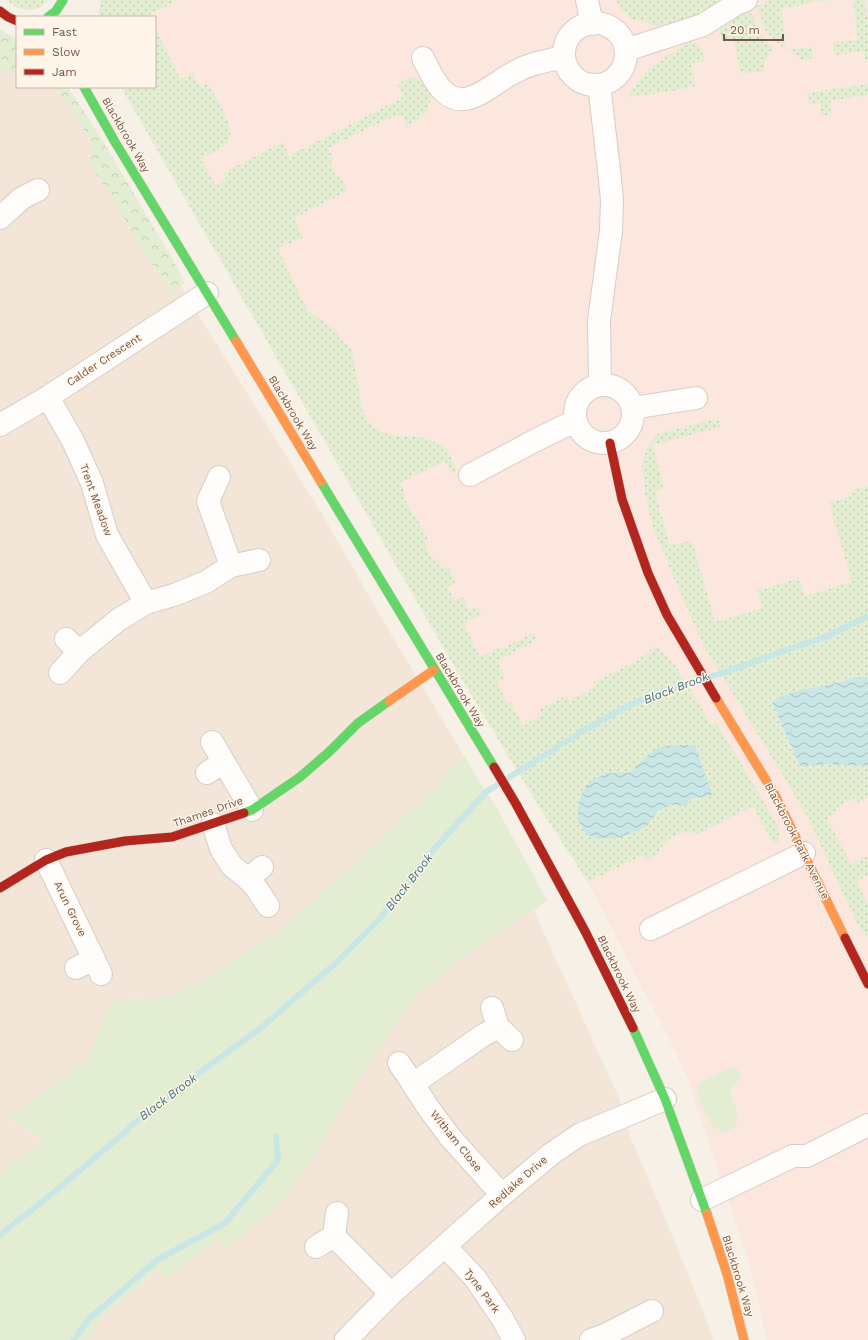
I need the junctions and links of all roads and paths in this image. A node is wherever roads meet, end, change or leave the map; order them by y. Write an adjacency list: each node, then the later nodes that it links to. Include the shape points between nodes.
1 (63, 0): 5 (street)
2 (586, 0): 7 (street)
3 (746, 0): 8 (street, via 703,25)
4 (0, 11): 6 (street)
5 (49, 16)
6 (16, 21)
7 (592, 24): 8 (street, via 604,24 614,30 622,39); 9 (street, via 575,31 565,47)
8 (626, 50): 11 (street, via 623,69 608,82)
9 (564, 57): 10 (street, via 528,65 475,96 462,100 450,96 441,89); 11 (street, via 568,69 576,78 587,84)
10 (423, 58)
11 (599, 85): 16 (street, via 612,200 611,231 599,320)
12 (85, 88): 15 (street, Blackbrook Way)
13 (25, 191): 14 (street)
14 (0, 218)
15 (207, 293): 17 (street, Calder Crescent); 28 (street, Blackbrook Way)
16 (600, 385): 19 (street, via 609,385 624,392); 20 (street, via 582,394 574,411)
17 (48, 397): 21 (street, Calder Crescent); 27 (street, Trent Meadow, via 73,441 92,483 107,535)
18 (696, 398): 19 (street)
19 (633, 408): 22 (street, via 629,430 621,438)
20 (575, 421): 22 (street, via 580,432 588,439); 23 (street)
21 (0, 425)
22 (610, 443): 33 (street, Blackbrook Park Avenue, via 622,499 632,530 667,615 775,796)
23 (470, 475)
24 (219, 477): 26 (street, via 200,501)
25 (259, 560): 26 (street)
26 (231, 566): 27 (street, via 206,582)
27 (146, 603): 29 (street, via 73,645)
28 (434, 670): 31 (street, Thames Drive, via 358,723 300,777); 43 (street, Blackbrook Way, via 516,804 553,871 621,1004)
29 (60, 673)
30 (212, 742): 31 (street, via 215,767)
31 (252, 810): 32 (street, Thames Drive)
32 (213, 824): 34 (street, Thames Drive, via 172,837 124,841 66,852); 36 (street, via 221,849 232,866 255,873 257,889)
33 (804, 853): 37 (street); 39 (street, Blackbrook Park Avenue)
34 (46, 860): 35 (street, Thames Drive); 38 (street, Arun Grove)
35 (0, 888)
36 (268, 906)
37 (651, 929)
38 (90, 967)
39 (866, 973)
40 (501, 1025): 42 (street)
41 (399, 1063): 42 (street, Witham Close)
42 (413, 1084): 45 (street, Witham Close, via 450,1137)
43 (664, 1099): 45 (street, Redlake Drive, via 579,1135 551,1154); 46 (street, Blackbrook Way)
44 (868, 1125): 46 (street, via 807,1156 794,1156)
45 (502, 1195): 48 (street, Redlake Drive)
46 (702, 1200): 54 (street, Blackbrook Way, via 727,1274)
47 (337, 1213): 49 (street, via 325,1241)
48 (445, 1246): 49 (street, Redlake Drive); 52 (street, Tyne Park, via 475,1278)
49 (391, 1294): 51 (street, Redlake Drive)
50 (652, 1311): 53 (street)
51 (346, 1340)
52 (514, 1340)
53 (591, 1340)
54 (744, 1340)

